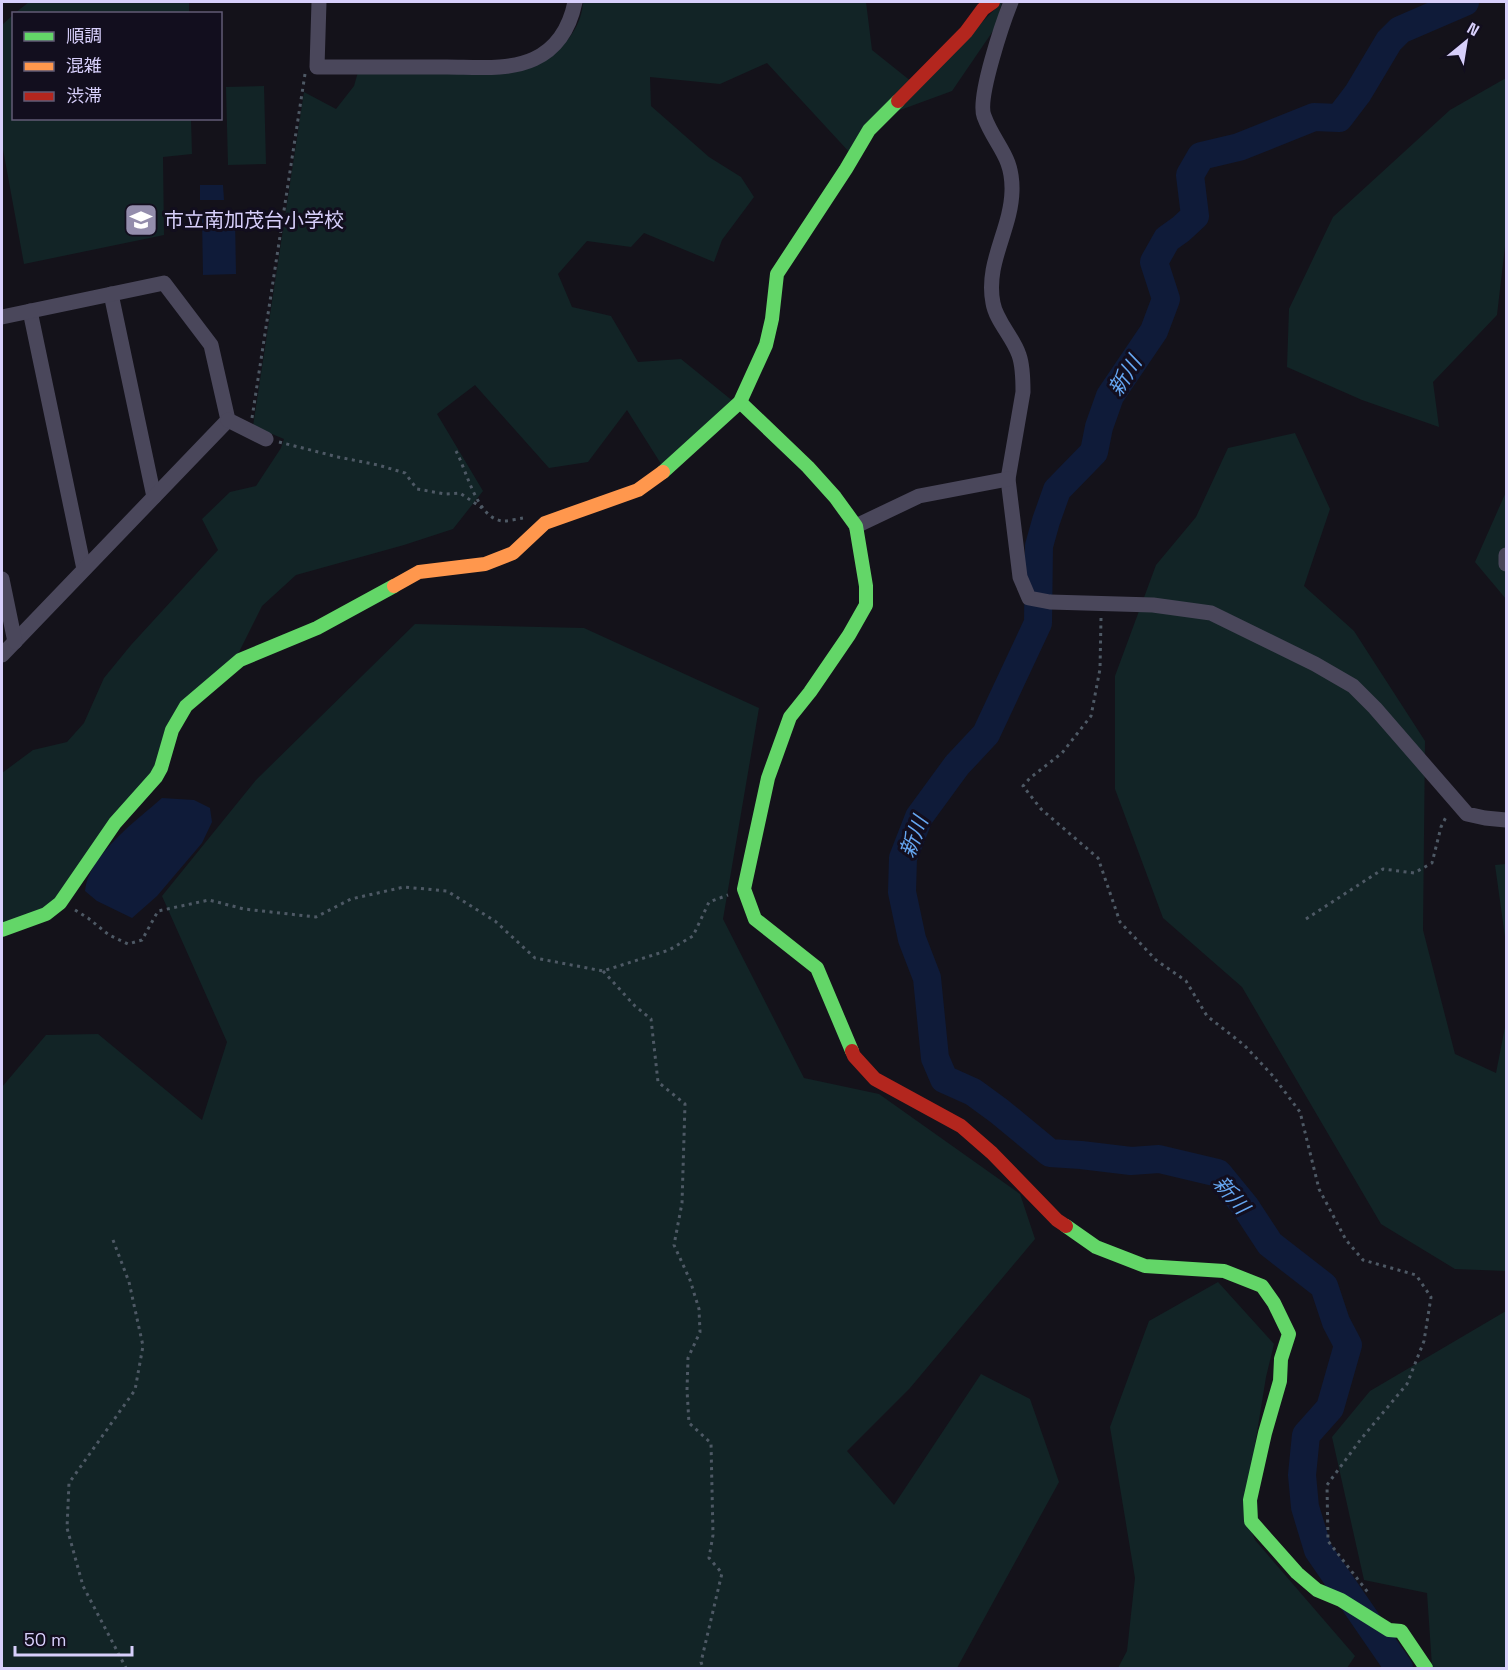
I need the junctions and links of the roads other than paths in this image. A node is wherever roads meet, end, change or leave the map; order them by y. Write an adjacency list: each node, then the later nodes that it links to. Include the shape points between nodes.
1 (318, 2): 2 (street, via 317,67 522,64 544,54 557,41 568,26)
2 (575, 2)
3 (993, 2): 8 (street, via 869,130 800,237 777,274 766,345)
4 (1011, 2): 11 (street, via 993,56 983,113 1004,150 1011,173 1009,214 991,275 993,304 1020,356 1023,378)
5 (111, 294): 6 (street); 9 (street, via 164,283 211,345); 12 (street)
6 (30, 311): 7 (street); 16 (street)
7 (2, 317)
8 (740, 402): 13 (street, via 835,496); 21 (street, via 666,470 638,490 545,523 513,554 485,564 419,572 317,628 240,660 186,706 172,730 156,777 115,823 60,903 46,914)
9 (228, 420): 10 (street); 12 (street)
10 (266, 438)
11 (1008, 479): 13 (street, via 919,496); 20 (street, via 1020,577 1029,598 1153,605 1212,613 1353,686 1467,814)
12 (154, 497): 16 (street)
13 (856, 526): 22 (street, via 866,605 790,717 768,778 744,890 755,919 817,968 854,1056 875,1079 961,1126 1057,1220 1096,1247 1145,1266 1224,1271 1262,1286 1289,1334 1250,1500 1251,1521 1317,1590 1389,1630 1401,1630)
14 (1506, 555): 15 (street)
15 (1506, 564)
16 (84, 569): 18 (street)
17 (2, 579): 18 (street)
18 (15, 642): 19 (street)
19 (2, 655)
20 (1506, 820)
21 (2, 930)
22 (1426, 1668)

